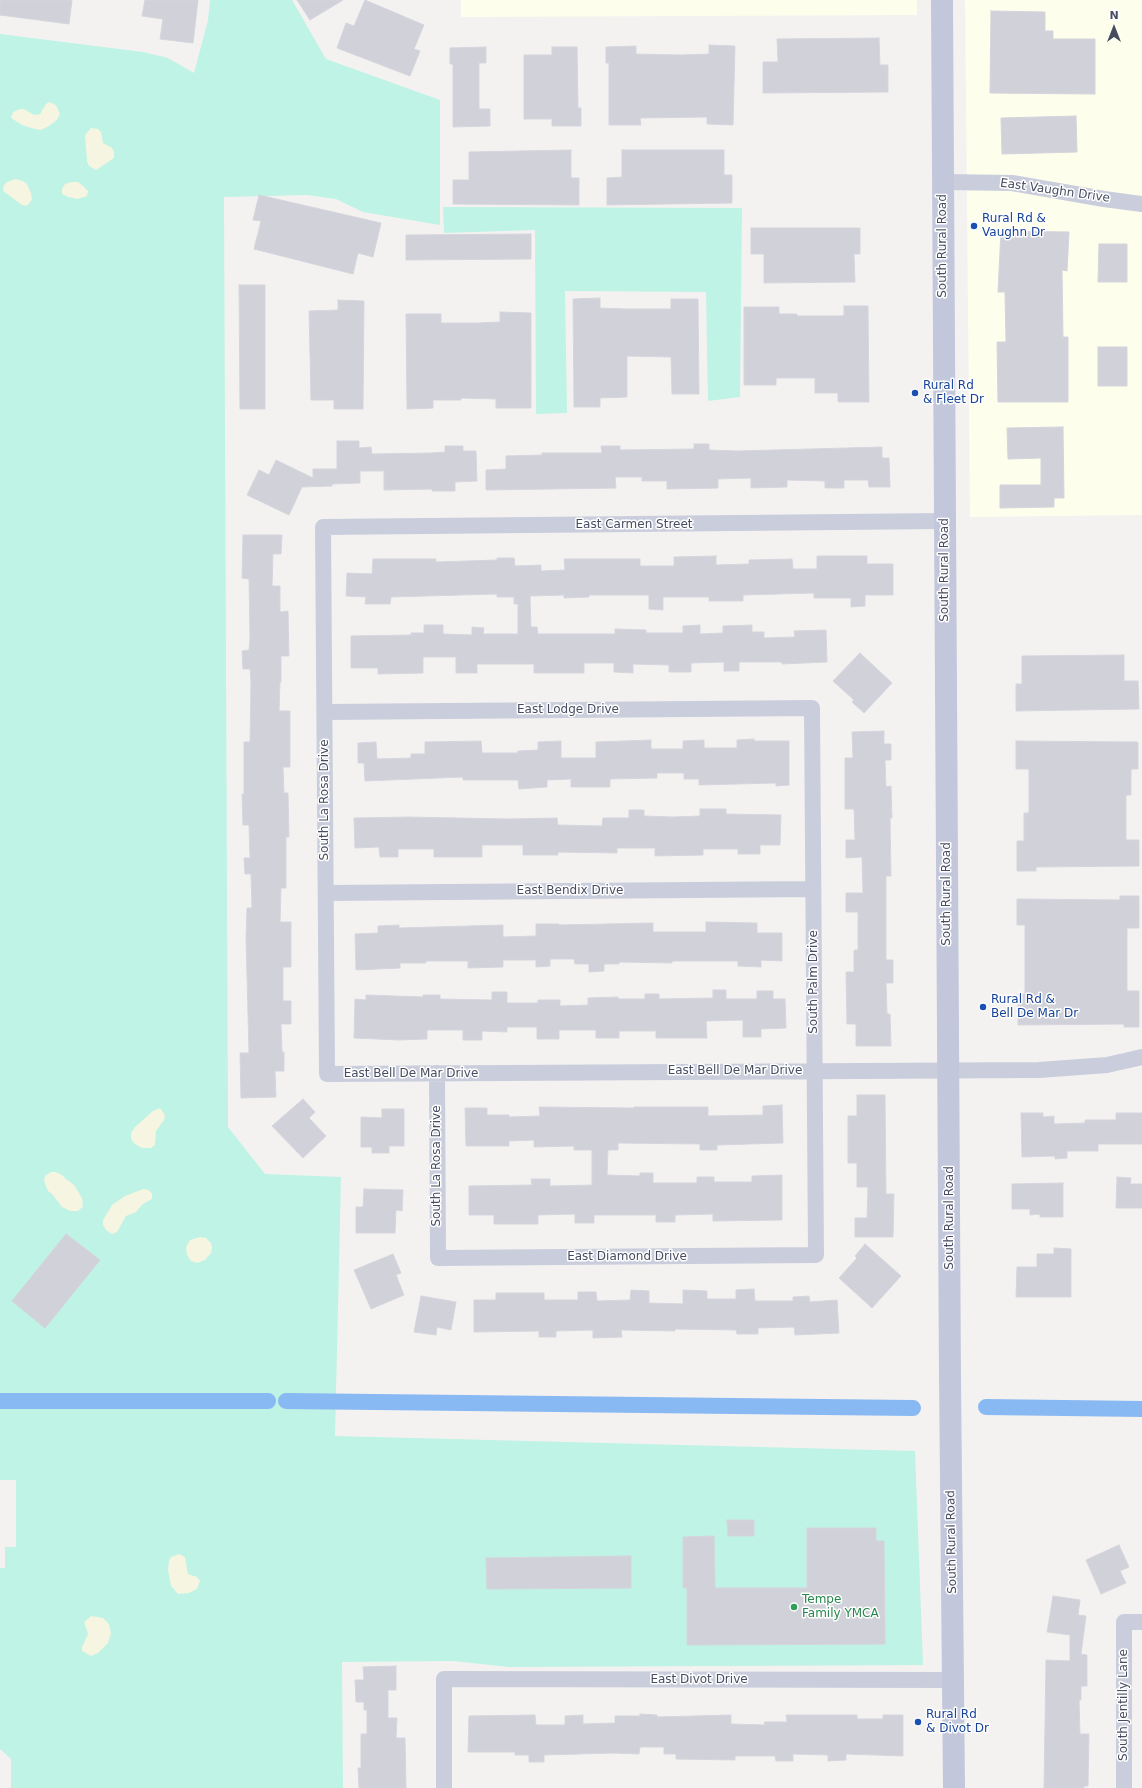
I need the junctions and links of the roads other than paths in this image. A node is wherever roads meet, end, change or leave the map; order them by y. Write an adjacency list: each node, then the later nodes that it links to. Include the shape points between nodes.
1 (942, 0): 2 (main road, South Rural Road)
2 (943, 182): 3 (street, East Vaughn Drive, via 1012,183); 4 (main road, South Rural Road)
3 (1142, 204)
4 (944, 521): 5 (street, East Carmen Street); 11 (main road, South Rural Road)
5 (323, 526): 7 (street, South La Rosa Drive)
6 (812, 708): 7 (street, East Lodge Drive); 8 (street, South Palm Drive)
7 (325, 712): 9 (street, South La Rosa Drive)
8 (814, 889): 9 (street, East Bendix Drive); 12 (street, South Palm Drive)
9 (326, 893): 13 (street, South La Rosa Drive)
10 (1142, 1057): 11 (street, East Bell De Mar Drive, via 1107,1065 1072,1068)
11 (949, 1070): 12 (street, East Bell De Mar Drive); 18 (main road, South Rural Road)
12 (815, 1071): 14 (street, East Bell De Mar Drive); 15 (street, South Palm Drive)
13 (327, 1074): 14 (street, East Bell De Mar Drive)
14 (437, 1074): 16 (street, South La Rosa Drive)
15 (816, 1256): 16 (street, East Diamond Drive)
16 (438, 1258)
17 (1142, 1622): 21 (street, South Jentilly Lane, via 1124,1622)
18 (953, 1680): 19 (street, East Divot Drive, via 444,1679); 20 (main road, South Rural Road)
19 (444, 1788)
20 (954, 1788)
21 (1124, 1788)

